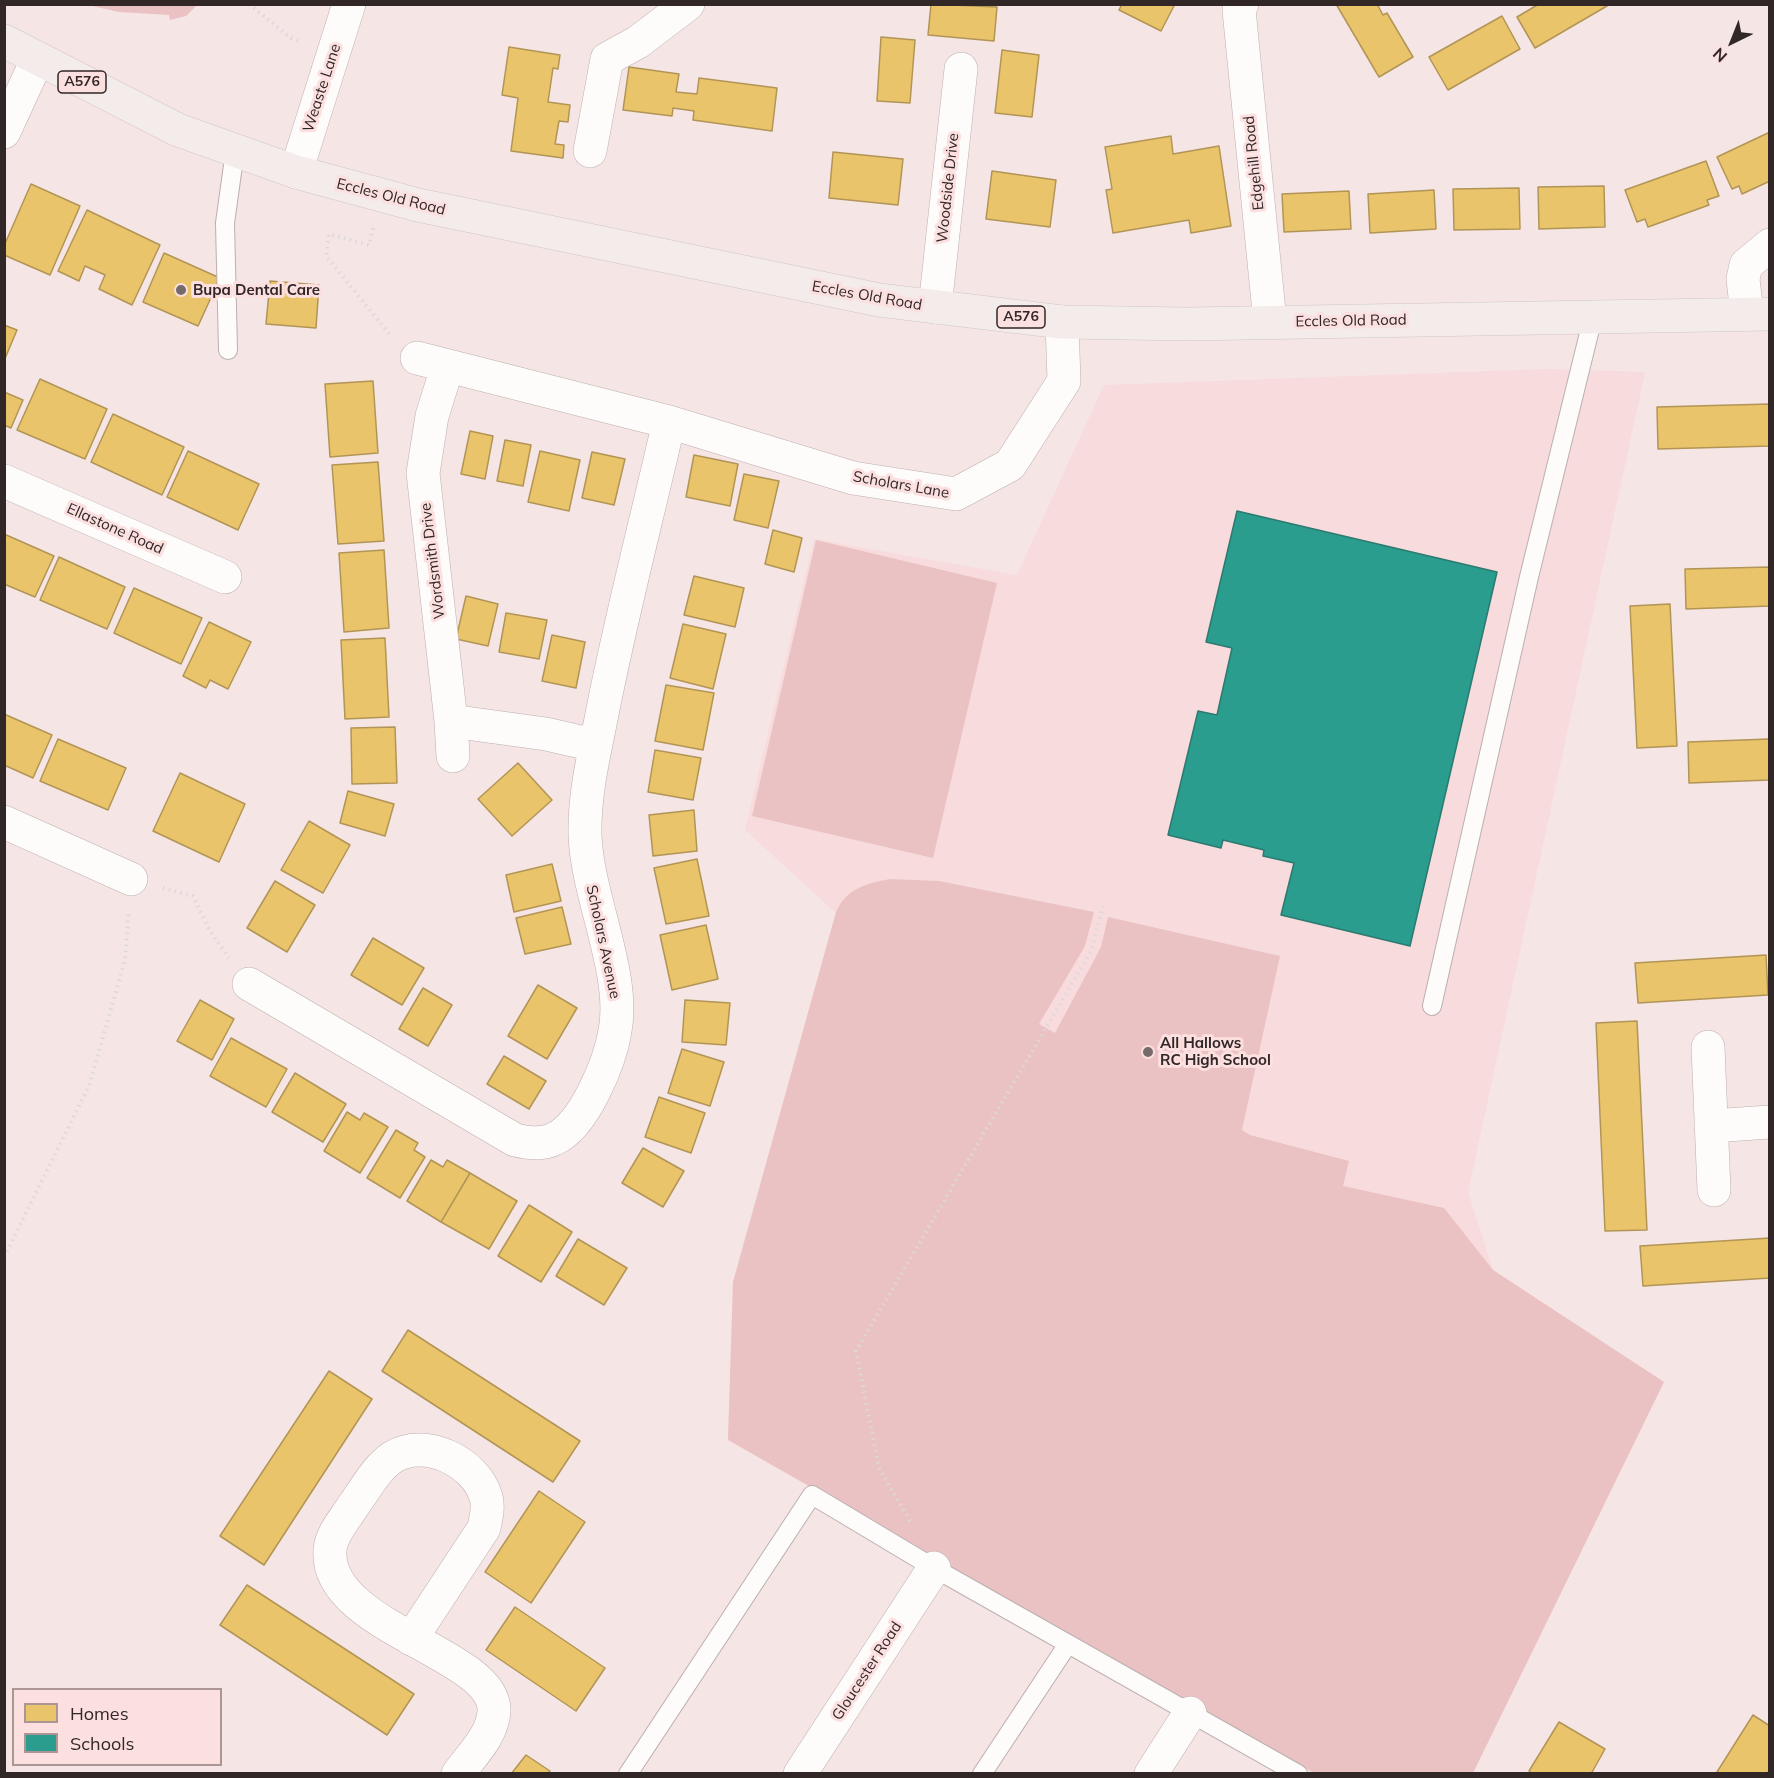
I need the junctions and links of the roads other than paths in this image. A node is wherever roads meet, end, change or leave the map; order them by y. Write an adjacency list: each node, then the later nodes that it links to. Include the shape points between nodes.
1 (349, 4): 10 (street, Weaste Lane)
2 (688, 4): 9 (street, via 638,42 607,59)
3 (1242, 4): 16 (street, Edgehill Road, via 1239,10)
4 (4, 41): 5 (main road, Eccles Old Road / A576)
5 (37, 60): 7 (street); 8 (main road, Eccles Old Road / A576, via 178,130)
6 (962, 69): 12 (street, Woodside Drive)
7 (4, 132)
8 (235, 151): 10 (main road, Eccles Old Road / A576); 17 (lane, via 225,223)
9 (590, 151)
10 (296, 172): 12 (main road, Eccles Old Road / A576, via 380,196 879,300)
11 (1770, 245): 13 (street, via 1746,265 1743,279)
12 (935, 307): 15 (main road, Eccles Old Road / A576)
13 (1759, 314): 14 (main road, Eccles Old Road / A576)
14 (1593, 317): 16 (main road, Eccles Old Road / A576); 27 (lane)
15 (1062, 322): 16 (main road, Eccles Old Road / A576); 18 (street, Scholars Lane, via 1064,381 1010,465 956,494 853,478)
16 (1270, 322)
17 (228, 350)
18 (669, 422): 21 (street, Wordsmith Drive, via 432,363 432,416 423,472); 22 (street, Scholars Avenue)
19 (4, 482): 20 (street, Ellastone Road)
20 (225, 578)
21 (451, 721): 22 (street); 23 (street, Wordsmith Drive)
22 (594, 745): 26 (street, Scholars Avenue, via 585,834 588,869 617,1002 616,1030 598,1082 564,1134 543,1143 515,1140)
23 (453, 756)
24 (4, 822): 25 (street)
25 (131, 879)
26 (249, 984)
27 (1432, 1006)
28 (1708, 1047): 30 (street)
29 (1770, 1122): 30 (street)
30 (1711, 1126): 31 (street)
31 (1714, 1190)
32 (934, 1568): 34 (lane); 37 (lane, via 812,1495); 38 (street, Gloucester Road)
33 (411, 1639): 33 (street, via 345,1592 333,1572 330,1548 339,1527 381,1466 407,1450 423,1450 440,1452 467,1469 479,1481 488,1512 484,1528); 36 (street, via 479,1680 489,1691 494,1710 492,1722 486,1737)
34 (1068, 1644): 35 (lane); 39 (lane)
35 (1190, 1713): 40 (street); 41 (lane)
36 (458, 1773)
37 (628, 1773)
38 (800, 1773)
39 (982, 1773)
40 (1151, 1773)
41 (1298, 1773)

